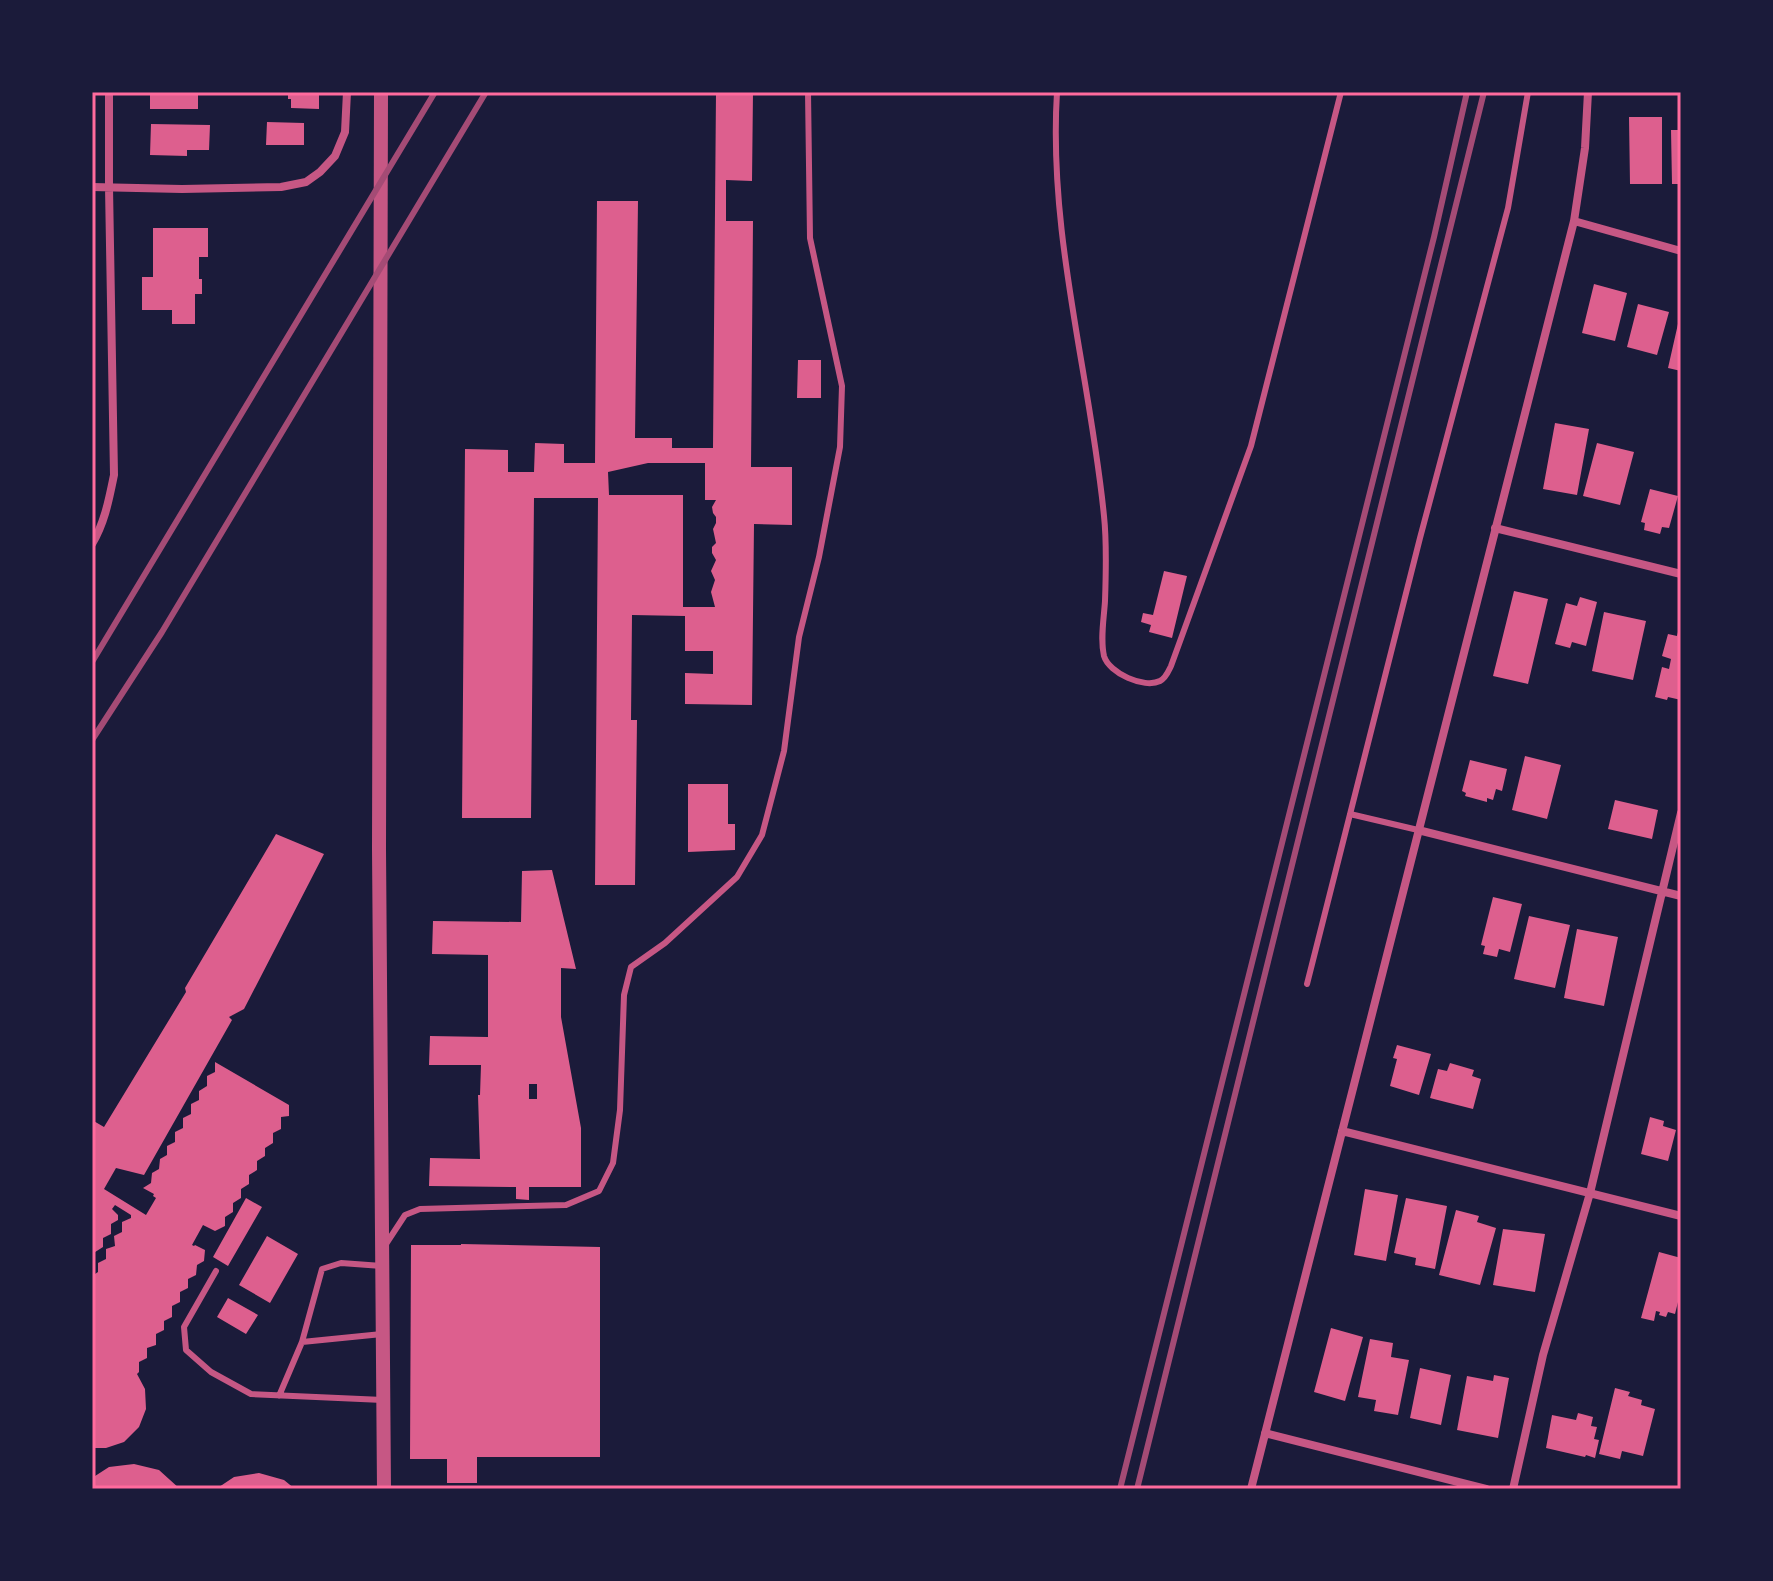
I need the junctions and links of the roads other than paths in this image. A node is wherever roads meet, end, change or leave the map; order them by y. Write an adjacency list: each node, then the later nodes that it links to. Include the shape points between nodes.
1 (109, 92): 10 (street)
2 (347, 92): 10 (street, via 345,132 335,156 306,182 281,187)
3 (381, 92): 25 (street)
4 (808, 92): 25 (lane, via 810,238 842,386 840,447 799,637 784,751 762,835 737,877 631,967 624,995 613,1163 599,1191 566,1205 420,1209 405,1215)
5 (1057, 92): 6 (lane, via 1059,219 1104,518 1104,659 1122,675 1149,683 1164,678 1171,666 1251,446)
6 (1341, 92)
7 (1528, 92): 17 (lane, via 1508,208)
8 (1588, 92): 11 (street)
9 (92, 187): 10 (street)
10 (109, 187): 14 (street, via 114,475)
11 (1574, 221): 12 (street); 13 (street)
12 (1681, 251)
13 (1495, 528): 15 (street); 18 (street)
14 (92, 544)
15 (1681, 574)
16 (1681, 813): 19 (street)
17 (1350, 814): 18 (lane); 21 (lane)
18 (1418, 830): 19 (street); 22 (street)
19 (1662, 891): 20 (street); 23 (street)
20 (1681, 896)
21 (1307, 984)
22 (1342, 1131): 23 (street); 32 (street)
23 (1590, 1193): 24 (street); 36 (street, via 1543,1355)
24 (1681, 1216)
25 (382, 1251): 26 (street)
26 (382, 1266): 28 (street); 29 (lane, via 341,1263 322,1269)
27 (216, 1271): 30 (lane, via 184,1327 186,1350 211,1372 251,1394)
28 (383, 1334): 29 (lane); 31 (street)
29 (302, 1342): 30 (lane)
30 (279, 1396): 31 (lane)
31 (383, 1400): 33 (street)
32 (1265, 1433): 34 (street); 35 (street)
33 (384, 1489)
34 (1251, 1489)
35 (1486, 1489)
36 (1513, 1489)

